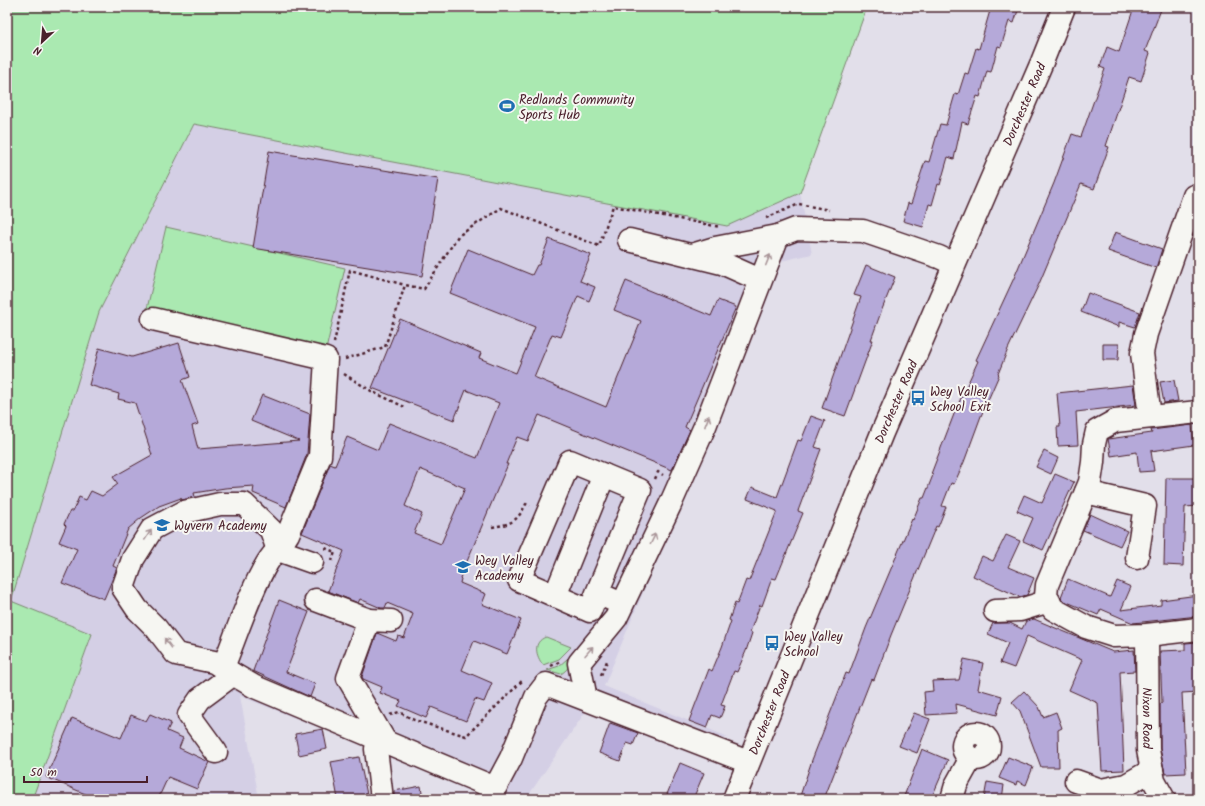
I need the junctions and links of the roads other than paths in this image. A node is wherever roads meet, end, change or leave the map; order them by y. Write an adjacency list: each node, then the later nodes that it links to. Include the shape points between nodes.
1 (1064, 7): 6 (street, Dorchester Road)
2 (1194, 196): 10 (street, via 1146,334 1142,353)
3 (778, 236): 5 (street); 6 (street, via 796,229 863,231); 7 (street, one-way to 3)
4 (629, 240): 5 (street)
5 (690, 255): 7 (street, via 722,263)
6 (954, 264): 31 (street, Dorchester Road)
7 (760, 280): 20 (street, one-way to 7, via 705,426)
8 (153, 319): 13 (street, via 326,359 320,456 288,534)
9 (1198, 412): 10 (street)
10 (1150, 417): 12 (street, via 1115,421 1097,431 1090,482)
11 (604, 475): 16 (street, via 640,490); 17 (street); 17 (street, via 570,461 519,580)
12 (1086, 492): 15 (street, via 1145,506); 19 (street, via 1047,585 1046,596)
13 (278, 550): 14 (street); 26 (street, via 272,554 262,571); 26 (street, one-way to 13, via 176,654 137,609 123,588 133,559 152,529 184,512 220,504 244,504 271,530)
14 (321, 558)
15 (1137, 558)
16 (597, 593): 17 (street, via 590,610); 20 (street)
17 (555, 596)
18 (316, 600): 22 (street)
19 (1049, 601): 21 (street, via 1020,610); 25 (street, via 1053,610 1086,627 1114,636)
20 (622, 604): 27 (street, one-way to 20, via 579,663 616,618)
21 (995, 611)
22 (369, 620): 23 (street); 28 (street, via 348,678)
23 (391, 621)
24 (1198, 628): 25 (street)
25 (1147, 635): 32 (street, Nixon Road, via 1148,750)
26 (223, 668): 28 (street, via 255,687); 29 (street, via 227,679 200,699 189,715)
27 (586, 699): 28 (street, via 546,684 536,697 511,758 495,788); 31 (street)
28 (378, 738): 34 (street)
29 (216, 752)
30 (971, 758): 36 (street, via 956,784)
31 (748, 762): 35 (street, Dorchester Road)
32 (1152, 770): 33 (street, via 1126,785 1101,790); 37 (street, Nixon Road, via 1154,781)
33 (1076, 781)
34 (382, 799)
35 (734, 799)
36 (952, 799)
37 (1164, 799)

